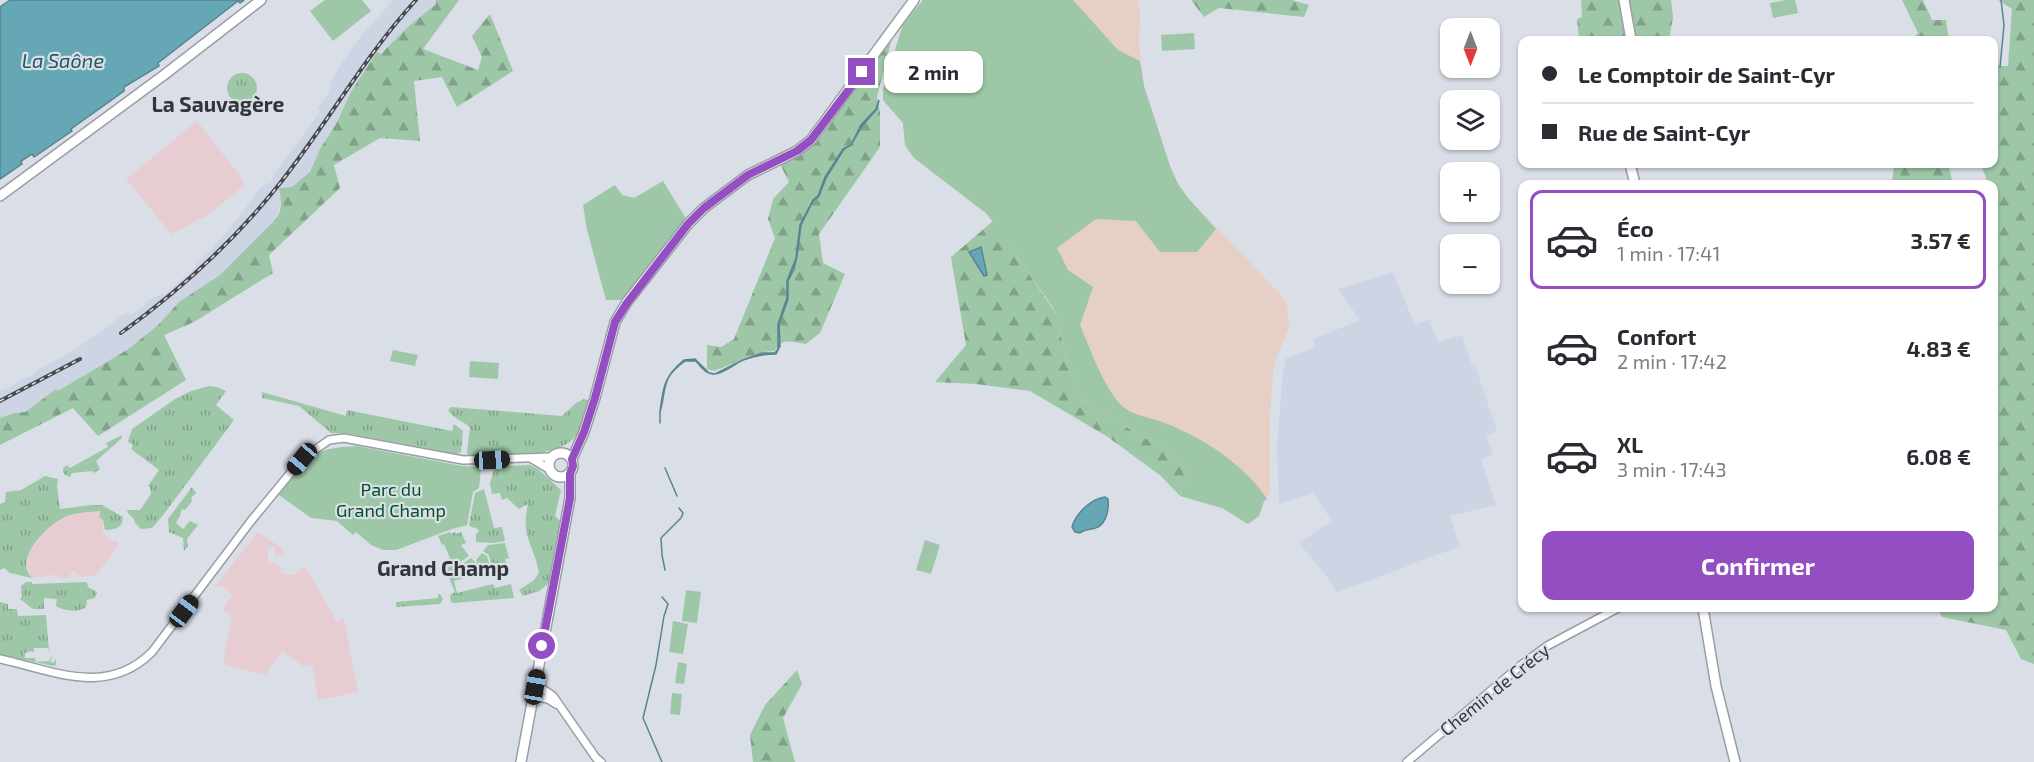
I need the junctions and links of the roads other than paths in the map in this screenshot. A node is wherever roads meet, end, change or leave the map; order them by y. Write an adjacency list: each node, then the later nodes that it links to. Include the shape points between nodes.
1 (261, 0): 5 (main road)
2 (914, 0): 6 (main road, via 811,140 748,175 704,208 627,303 615,322 595,398)
3 (1624, 0): 4 (main road)
4 (1629, 36)
5 (0, 196)
6 (578, 443): 7 (main road); 10 (main road)
7 (563, 453): 8 (main road); 10 (main road)
8 (552, 457): 9 (street); 11 (main road)
9 (530, 458): 11 (street); 17 (street, via 463,460 344,438 329,440 305,455 152,652 126,671 105,677 74,676)
10 (572, 459): 12 (main road)
11 (549, 469): 13 (main road)
12 (570, 474): 13 (main road); 14 (main road)
13 (556, 477): 14 (main road)
14 (569, 491): 18 (main road)
15 (1611, 612): 21 (street, Chemin de Crécy, via 1538,653)
16 (1703, 612): 22 (main road)
17 (0, 659)
18 (534, 692): 19 (main road); 20 (street, via 558,705)
19 (521, 762)
20 (605, 762)
21 (1407, 762)
22 (1735, 762)

